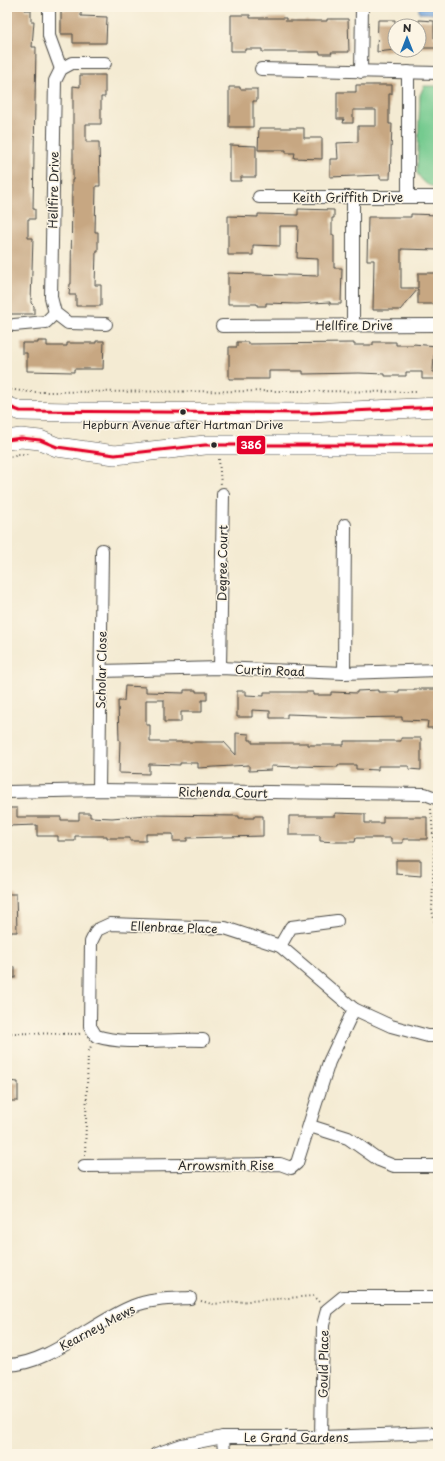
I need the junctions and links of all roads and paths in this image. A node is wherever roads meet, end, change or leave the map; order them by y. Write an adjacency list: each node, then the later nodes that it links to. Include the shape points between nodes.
1 (49, 7): 4 (street, via 49,36)
2 (362, 7): 6 (street)
3 (105, 63): 4 (street, via 72,63)
4 (61, 69): 13 (street, Hellfire Drive, via 55,81 51,297)
5 (261, 69): 6 (street)
6 (361, 72): 7 (street)
7 (408, 72): 8 (street); 9 (street)
8 (438, 73)
9 (408, 196): 10 (street, Keith Griffith Drive); 12 (street, Keith Griffith Drive)
10 (438, 196)
11 (259, 197): 12 (street, Keith Griffith Drive)
12 (353, 198): 16 (street)
13 (55, 313): 14 (street, via 68,323); 15 (street, via 46,322)
14 (106, 324)
15 (14, 325)
16 (353, 325): 17 (street, Hellfire Drive); 18 (street, Hellfire Drive)
17 (438, 325)
18 (222, 326)
19 (7, 389): 20 (path, via 29,392)
20 (423, 392)
21 (7, 406): 22 (main road, via 20,411 309,413)
22 (438, 407)
23 (7, 440): 24 (main road, via 40,440 57,447 115,455 205,445)
24 (438, 445)
25 (219, 458): 26 (path)
26 (223, 494): 29 (street, Degree Court)
27 (345, 525): 32 (street)
28 (102, 550): 31 (street, Scholar Close)
29 (220, 668): 31 (street, Curtin Road); 32 (street, Curtin Road)
30 (438, 670): 32 (street, Curtin Road)
31 (101, 671): 33 (street, Scholar Close)
32 (344, 673)
33 (99, 790): 34 (street, Richenda Court); 35 (street, Richenda Court, via 424,794)
34 (7, 792)
35 (433, 802): 37 (path, via 432,910)
36 (337, 921): 38 (street, via 291,927)
37 (438, 937)
38 (280, 946): 39 (street, Ellenbrae Place); 40 (street, Ellenbrae Place, via 226,928 110,924 97,930 91,942)
39 (354, 1009): 42 (street, Ellenbrae Place, via 391,1026 428,1036); 44 (street, Arrowsmith Rise, via 329,1062)
40 (93, 1031): 41 (path, via 78,1034); 43 (street, via 110,1041); 45 (path, via 88,1053)
41 (7, 1033)
42 (438, 1036)
43 (203, 1040)
44 (310, 1126): 45 (street, Arrowsmith Rise, via 297,1163 291,1168 280,1164); 46 (street, via 348,1138 379,1160 394,1166)
45 (84, 1166)
46 (438, 1166)
47 (438, 1297): 49 (street, via 343,1297)
48 (190, 1298): 49 (path, via 212,1304 313,1296); 50 (street, Kearney Mews, via 164,1299 133,1306 48,1352 19,1365)
49 (327, 1310): 53 (street, Gould Place, via 323,1325)
50 (7, 1365)
51 (438, 1433): 53 (street, Le Grand Gardens)
52 (222, 1437): 53 (street, Le Grand Gardens); 54 (street, Le Grand Gardens, via 182,1445); 55 (street)
53 (321, 1437)
54 (156, 1454)
55 (224, 1454)

